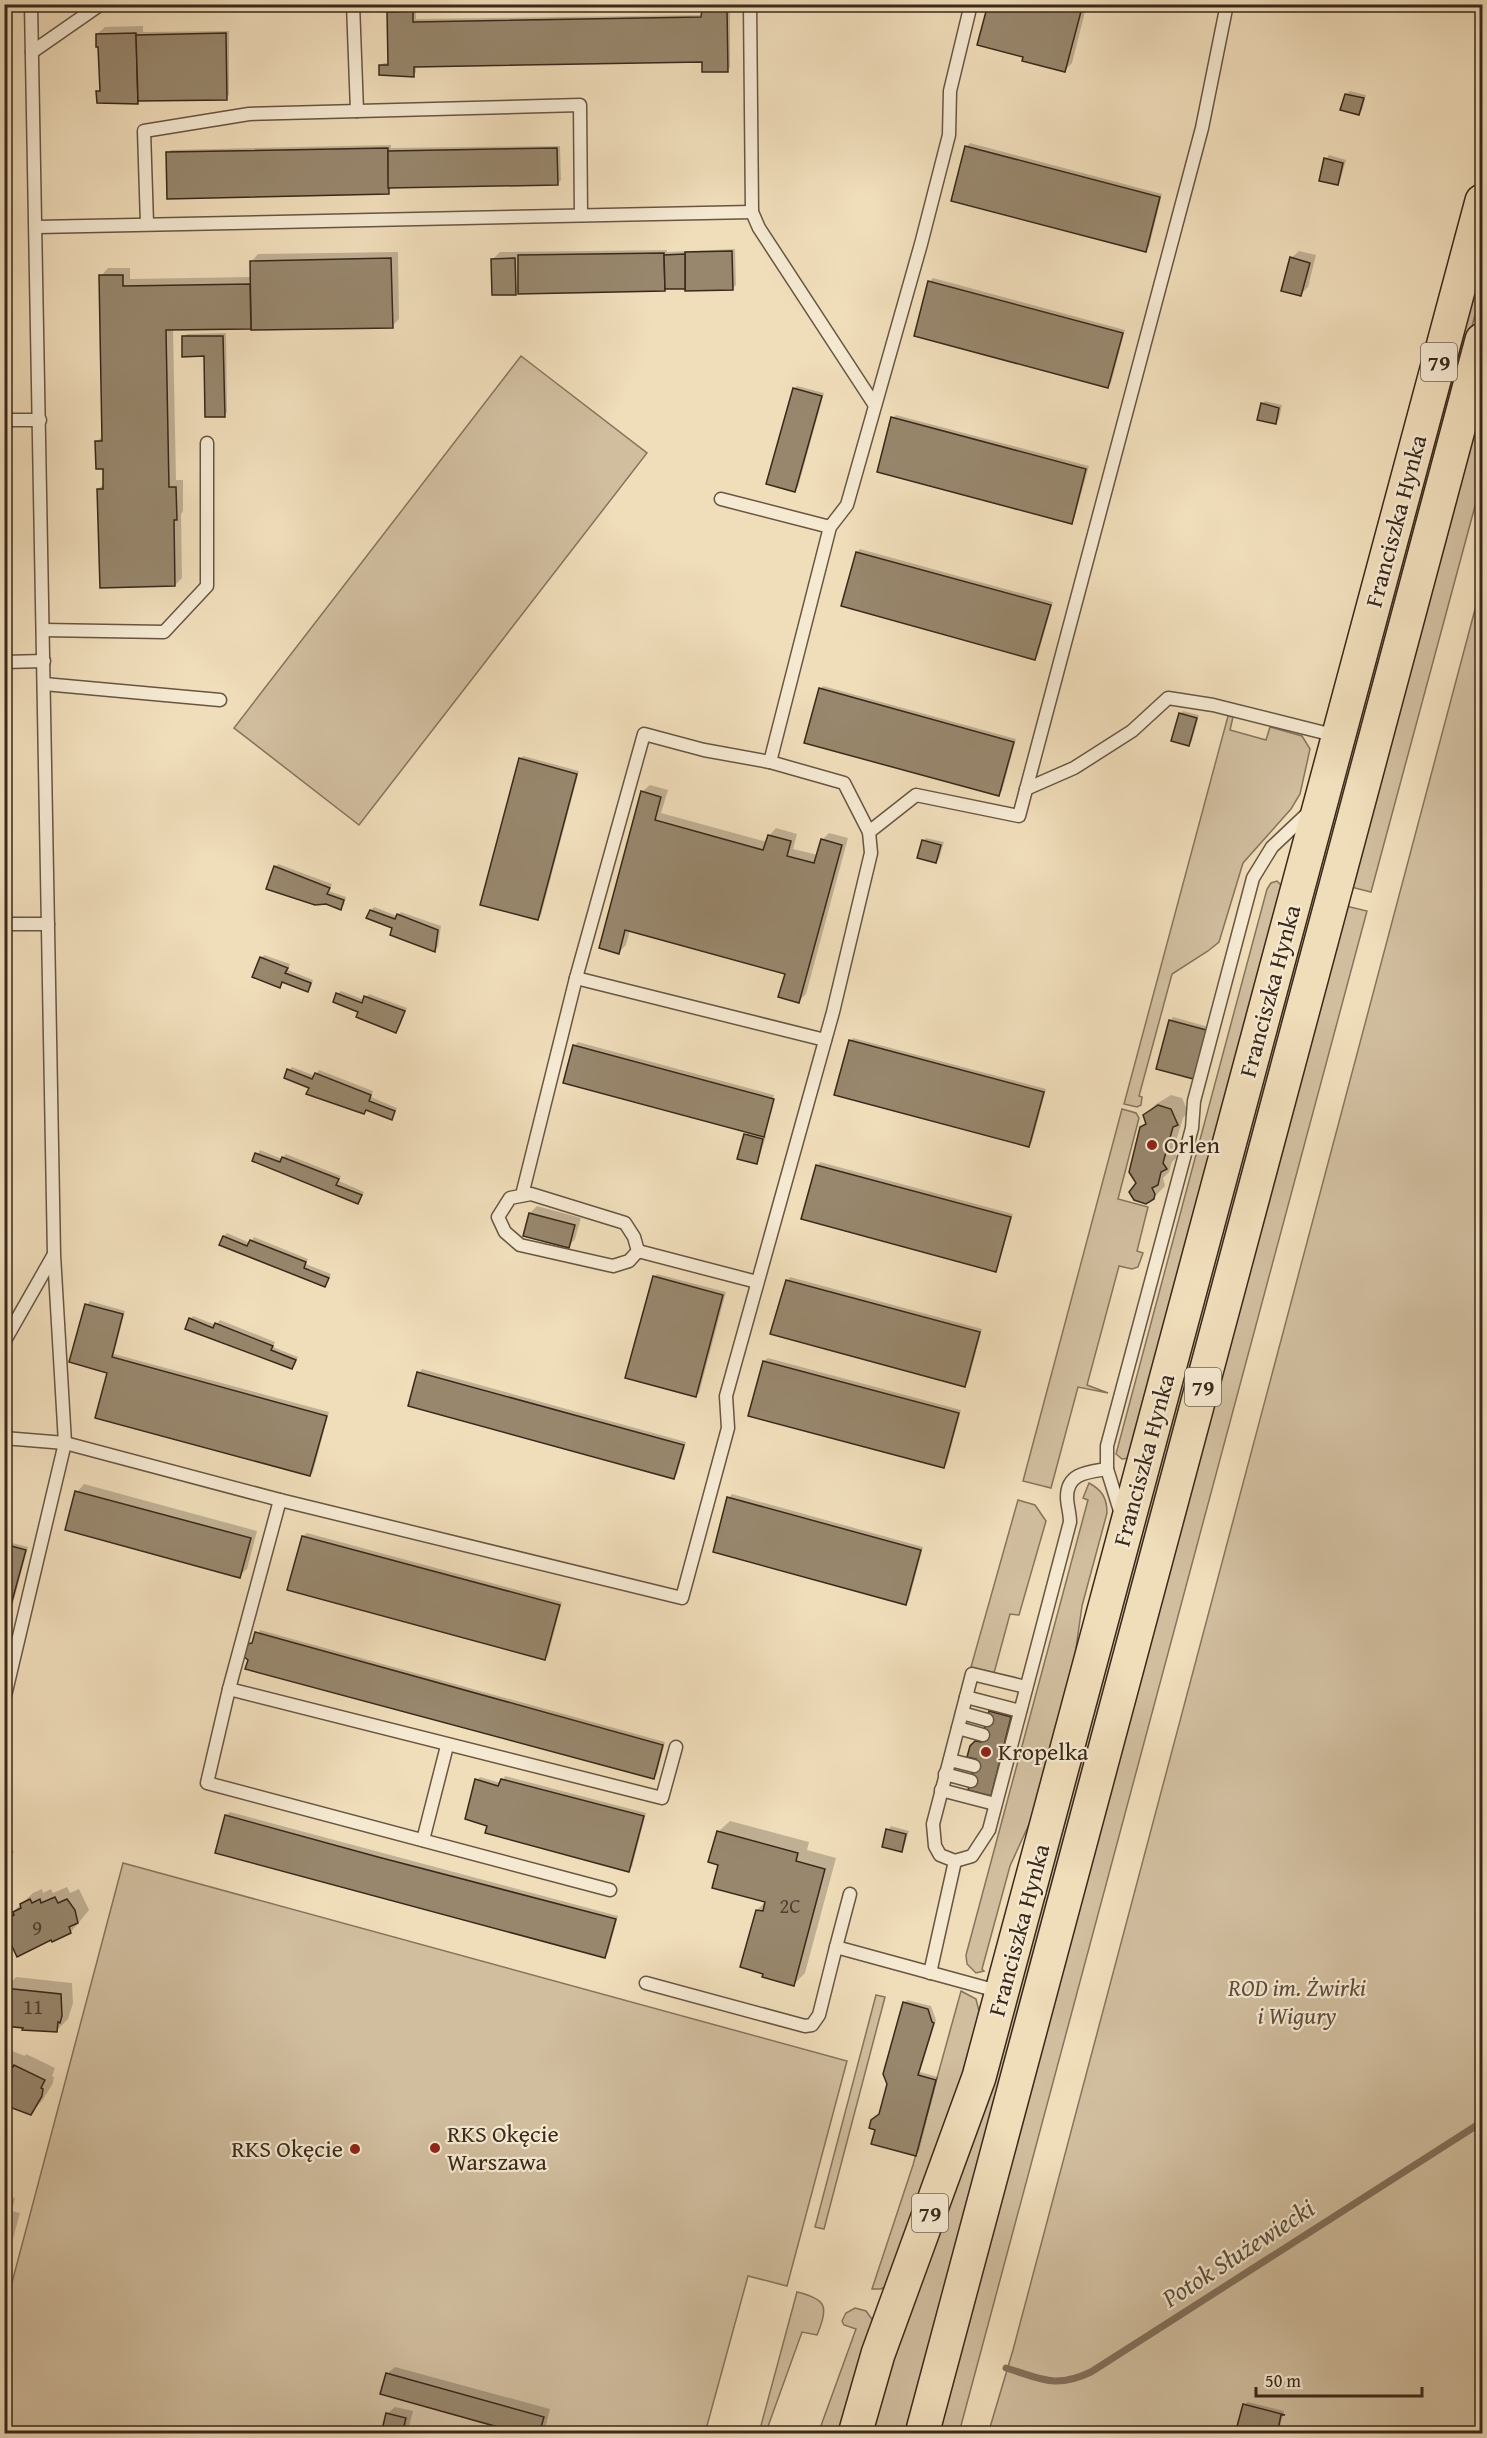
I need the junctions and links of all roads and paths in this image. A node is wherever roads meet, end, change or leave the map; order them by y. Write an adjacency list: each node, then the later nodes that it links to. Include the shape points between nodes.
1 (31, 4): 7 (lane)
2 (101, 4): 7 (lane)
3 (353, 4): 8 (lane)
4 (750, 4): 10 (lane)
5 (970, 4): 15 (lane, via 950,91 949,135)
6 (1227, 4): 28 (lane, via 1202,128)
7 (32, 52): 13 (lane)
8 (357, 111): 11 (lane, via 580,105); 12 (lane, via 249,114 144,131)
9 (1482, 201): 26 (main road, Franciszka Hynka / 79)
10 (752, 212): 11 (lane); 15 (lane)
11 (581, 214): 12 (lane)
12 (147, 224): 13 (lane)
13 (37, 228): 17 (lane)
14 (1482, 340): 71 (main road, Franciszka Hynka / 79)
15 (874, 404): 20 (lane, via 847,505)
16 (4, 420): 17 (lane)
17 (40, 420): 21 (lane)
18 (207, 443): 21 (lane, via 207,586 164,632)
19 (721, 499): 20 (lane)
20 (830, 527): 27 (lane)
21 (44, 630): 23 (lane)
22 (4, 662): 23 (lane)
23 (44, 662): 24 (lane)
24 (44, 684): 25 (lane); 32 (lane)
25 (219, 700)
26 (1338, 736): 28 (lane, via 1168,698 1132,731 1093,756); 29 (main road, Franciszka Hynka / 79)
27 (770, 762): 30 (lane, via 844,783); 33 (lane, via 644,734)
28 (1026, 789): 30 (lane, via 1019,816 916,795)
29 (1321, 801): 42 (lane, via 1272,847 1253,878 1194,1101 1192,1128 1107,1446); 44 (main road, Franciszka Hynka / 79)
30 (869, 832): 34 (lane, via 871,853)
31 (4, 924): 32 (lane)
32 (48, 924): 37 (lane)
33 (576, 978): 34 (lane); 35 (lane)
34 (825, 1040): 38 (lane)
35 (522, 1195): 36 (lane, via 531,1194 625,1223); 36 (lane, via 510,1198 498,1217 505,1232 520,1245 613,1266 628,1261)
36 (638, 1251): 38 (lane)
37 (54, 1255): 39 (lane); 41 (lane)
38 (757, 1282): 43 (lane, via 726,1396 728,1428 682,1598)
39 (4, 1342)
40 (4, 1438): 41 (lane)
41 (65, 1443): 43 (lane); 48 (lane)
42 (1107, 1469): 44 (lane); 45 (lane, via 1071,1480 1067,1493 1070,1522)
43 (280, 1500): 46 (lane)
44 (1126, 1529): 69 (main road, Franciszka Hynka / 79)
45 (1026, 1687): 47 (lane, via 972,1674); 49 (lane)
46 (229, 1689): 54 (lane); 62 (lane, via 207,1783)
47 (966, 1697): 49 (lane); 50 (lane)
48 (4, 1700)
49 (1020, 1711): 61 (lane, via 1012,1727)
50 (962, 1713): 51 (lane); 52 (lane)
51 (987, 1720)
52 (958, 1728): 53 (lane); 56 (lane)
53 (983, 1734)
54 (447, 1746): 55 (lane, via 662,1798); 62 (lane)
55 (676, 1747)
56 (950, 1760): 57 (lane); 58 (lane)
57 (974, 1766)
58 (945, 1774): 59 (lane); 60 (lane)
59 (970, 1781)
60 (941, 1790): 61 (lane); 63 (lane, via 933,1824 934,1846 940,1855)
61 (995, 1804): 63 (lane, via 989,1830 980,1846 972,1856)
62 (423, 1840): 64 (lane)
63 (955, 1861): 67 (lane)
64 (610, 1890)
65 (850, 1894): 66 (lane)
66 (836, 1947): 67 (lane); 68 (lane, via 819,2015 812,2025)
67 (930, 1972): 69 (lane)
68 (646, 1983)
69 (1002, 1992): 70 (main road, Franciszka Hynka / 79, via 973,2095 878,2354)
70 (855, 2433)
71 (922, 2433)

